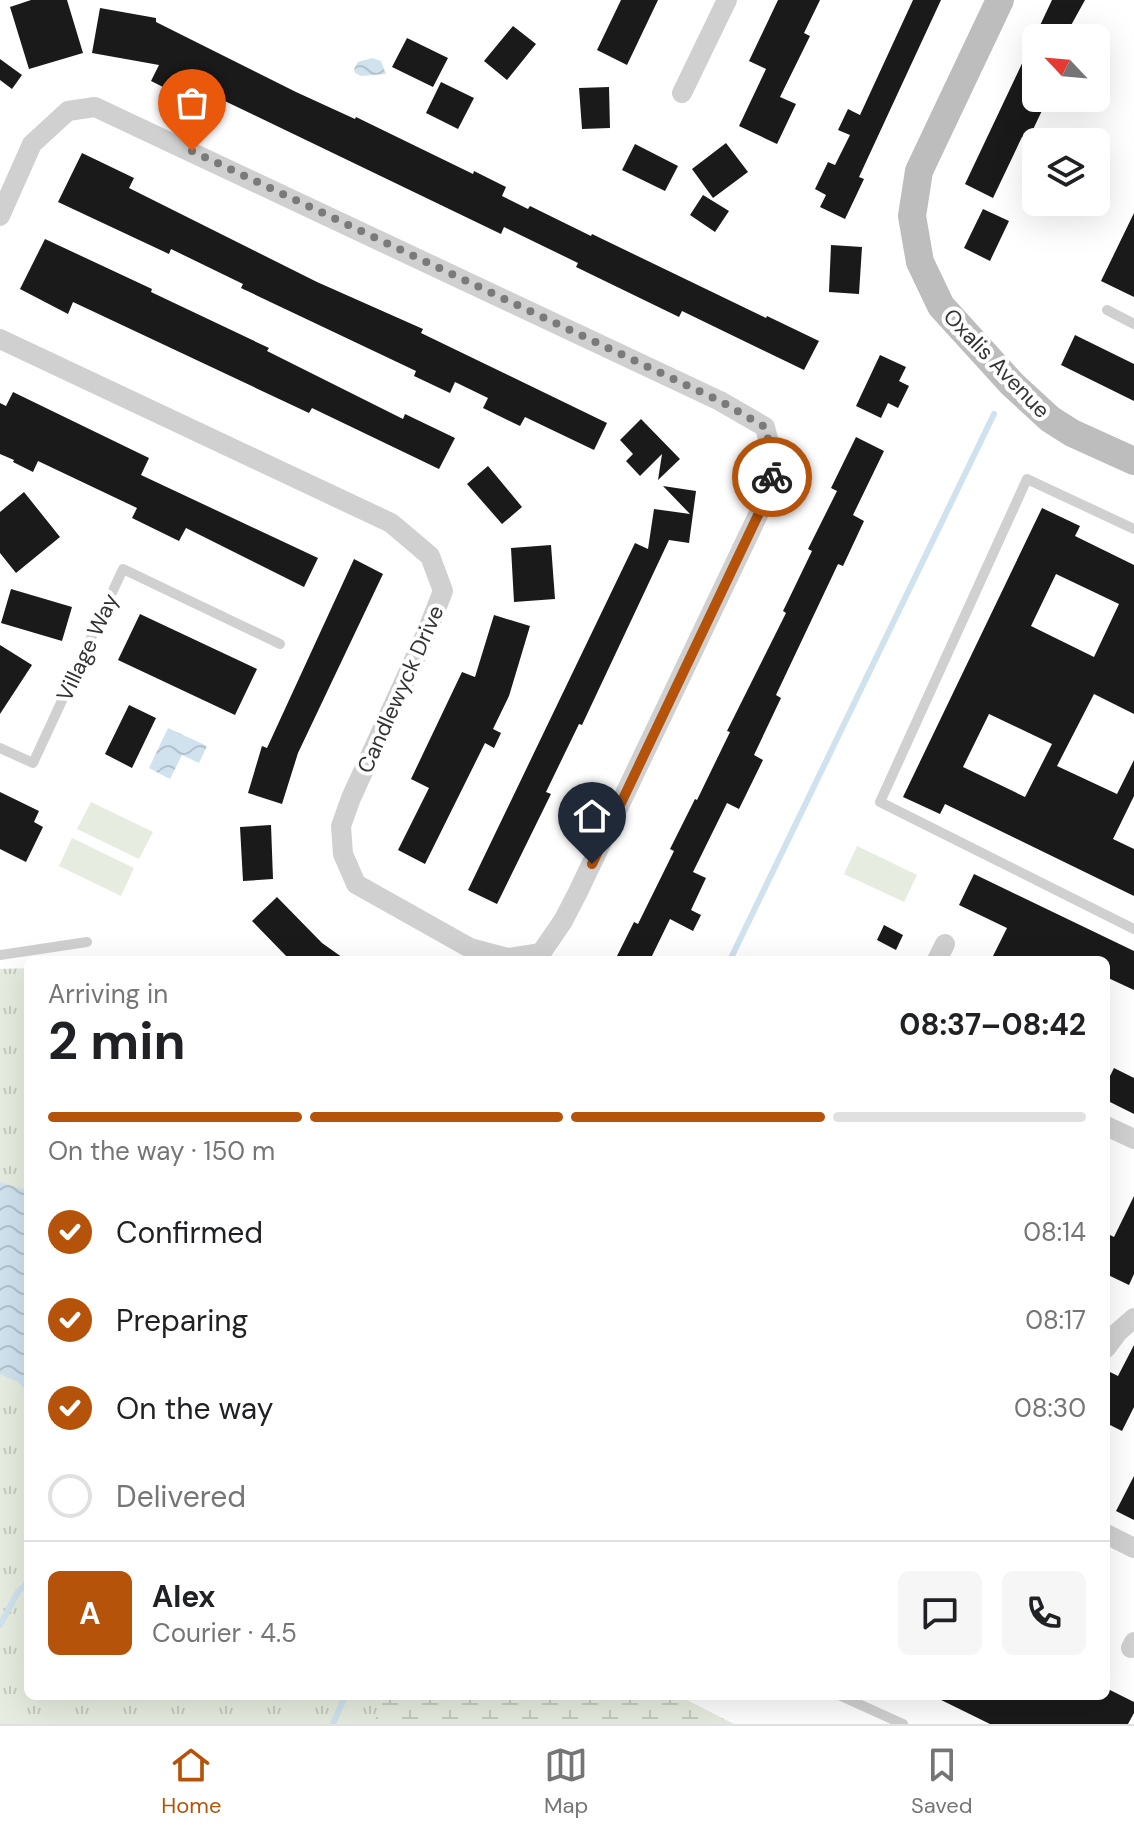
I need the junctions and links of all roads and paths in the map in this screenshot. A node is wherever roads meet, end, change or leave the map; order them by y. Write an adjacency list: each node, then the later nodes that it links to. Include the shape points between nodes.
1 (727, 0): 3 (street)
2 (1000, 0): 8 (street, Oxalis Avenue, via 919,171 912,216 920,262 941,306 1012,384 1072,433)
3 (682, 93)
4 (0, 216): 16 (street, Candlewyck Drive, via 32,144 68,111 95,107 720,401 765,427 774,463 769,492 563,921 541,953)
5 (1107, 310): 6 (lane)
6 (1134, 324)
7 (0, 339): 15 (street, Candlewyck Drive, via 391,523 430,556 443,591 341,826 343,854 356,884 470,948)
8 (1134, 461)
9 (1134, 529): 12 (lane, via 1027,479 880,802)
10 (280, 644): 11 (lane, Village Way, via 123,569 33,763)
11 (0, 748)
12 (1134, 929)
13 (87, 942): 14 (lane)
14 (0, 955)
15 (500, 956)
16 (521, 956)
17 (1110, 1128): 18 (street)
18 (1134, 1139)
19 (1134, 1318): 20 (street)
20 (1110, 1343)
21 (1110, 1536): 22 (street)
22 (1134, 1548)
23 (850, 1700): 24 (lane)
24 (903, 1724)

